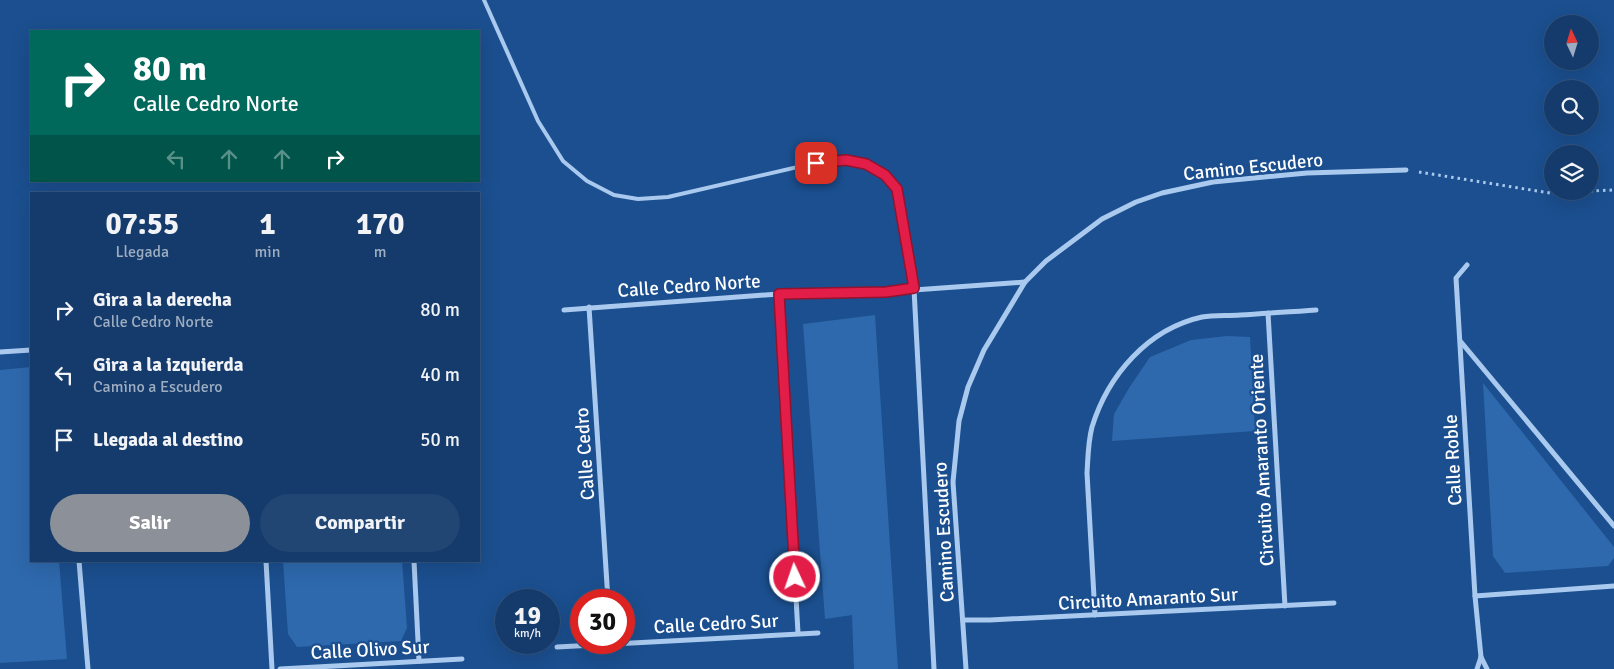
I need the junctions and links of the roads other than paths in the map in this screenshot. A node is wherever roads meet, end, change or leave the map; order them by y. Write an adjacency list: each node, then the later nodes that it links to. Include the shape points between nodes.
1 (484, 0): 5 (lane, via 538,121 563,161 587,181 614,195 638,199 668,197 816,163 846,160 866,164 885,175 897,189)
2 (1406, 170): 4 (street, Camino Escudero, via 1307,173 1213,182 1162,193 1102,220 1046,261)
3 (1467, 264): 11 (street, Calle Roble, via 1456,278)
4 (1025, 282): 5 (street, Calle Cedro Norte); 24 (street, Camino Escudero, via 984,350 968,386 958,421 953,482)
5 (914, 288): 6 (street, Calle Cedro Norte, via 886,292); 34 (street, Camino Escudero)
6 (779, 294): 7 (street, Calle Cedro Norte); 26 (street)
7 (589, 307): 8 (street, Calle Cedro Norte); 19 (street, Calle Cedro)
8 (564, 310)
9 (1316, 310): 10 (street)
10 (1268, 313): 22 (street, Circuito Amaranto Oriente); 23 (street, via 1204,317 1178,324 1137,352 1117,375 1101,402 1092,429 1087,473)
11 (1460, 342): 14 (street); 20 (street, Calle Roble)
12 (30, 350): 13 (street)
13 (0, 352)
14 (1614, 526)
15 (79, 562): 31 (street)
16 (266, 562): 32 (street)
17 (414, 562): 30 (street)
18 (1614, 586): 20 (street)
19 (607, 589)
20 (1475, 596): 28 (street, Calle Roble)
21 (1334, 603): 22 (street, Circuito Amaranto Sur)
22 (1285, 606): 23 (street, Circuito Amaranto Sur)
23 (1095, 615): 24 (street, Circuito Amaranto Sur)
24 (963, 620): 35 (street, Camino Escudero)
25 (818, 632): 26 (street, Calle Cedro Sur)
26 (798, 634): 27 (street, Calle Cedro Sur)
27 (635, 642)
28 (1480, 658): 36 (street, Calle Roble); 37 (street, Calle Roble)
29 (462, 659): 30 (street, Calle Olivo Sur)
30 (419, 661): 33 (street, Calle Olivo Sur)
31 (88, 669)
32 (272, 669)
33 (280, 669)
34 (934, 669)
35 (966, 669)
36 (1477, 669)
37 (1487, 669)

